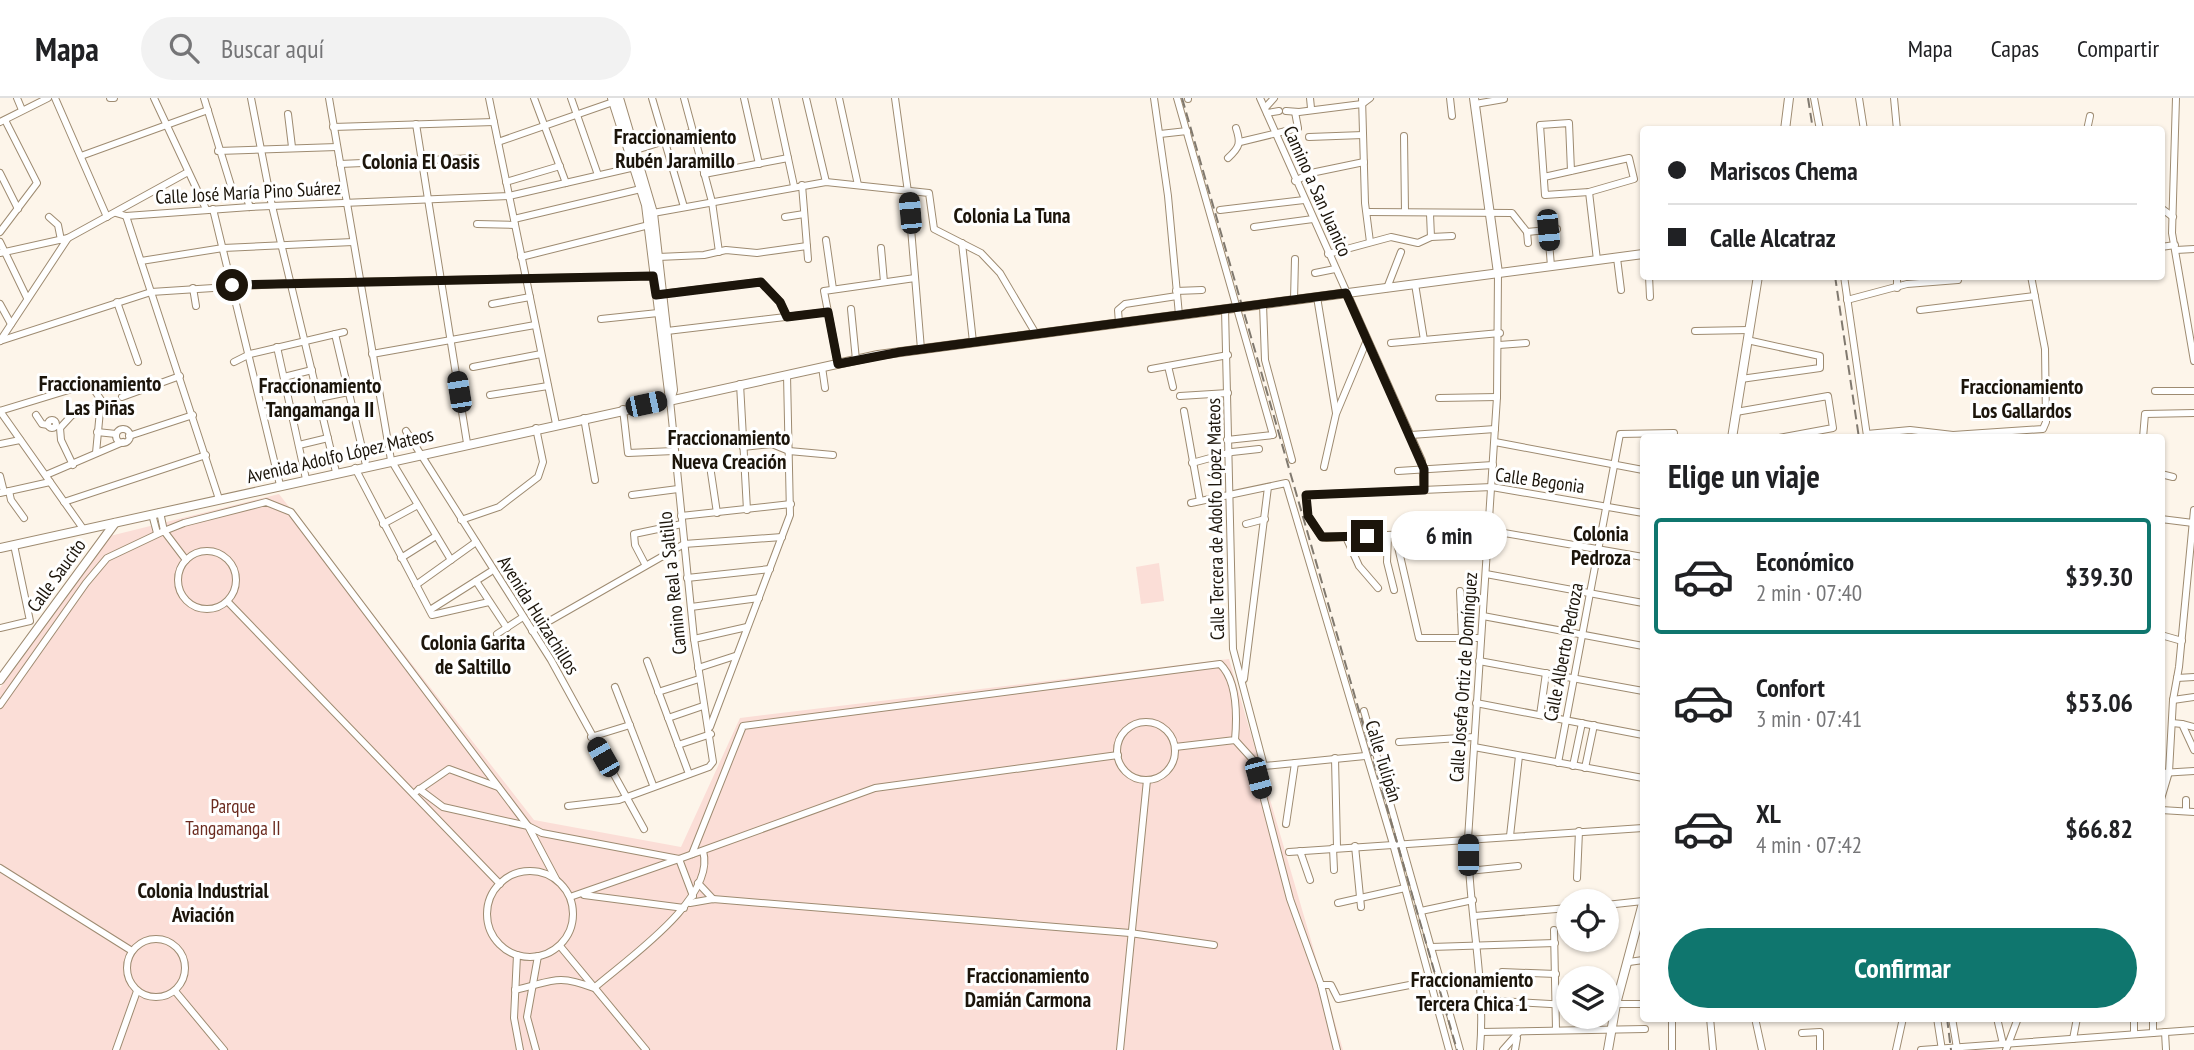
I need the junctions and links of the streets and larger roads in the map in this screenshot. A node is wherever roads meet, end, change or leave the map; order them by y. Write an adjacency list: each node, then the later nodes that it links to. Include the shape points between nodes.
1 (17, 98): 35 (street)
2 (48, 98): 35 (street)
3 (55, 98): 70 (street)
4 (154, 98): 46 (street)
5 (204, 98): 36 (street)
6 (251, 98): 65 (street)
7 (329, 98): 53 (street)
8 (489, 98): 44 (street)
9 (534, 98): 47 (street)
10 (571, 98): 40 (street)
11 (652, 98): 62 (street)
12 (684, 98): 56 (street)
13 (744, 98): 77 (street)
14 (775, 98): 72 (street)
15 (806, 98): 88 (street)
16 (839, 98): 91 (street)
17 (895, 98): 94 (street)
18 (1154, 98): 58 (street)
19 (1177, 98): 55 (street)
20 (1261, 98): 37 (street, Camino a San Juanico)
21 (1274, 98): 37 (street)
22 (1310, 98): 34 (street)
23 (1370, 98): 32 (street)
24 (1450, 98): 41 (street)
25 (1789, 98): 48 (street)
26 (1814, 98): 49 (street)
27 (1859, 98): 50 (street)
28 (1894, 98): 51 (street)
29 (2176, 98): 119 (street)
30 (617, 99): 40 (street); 69 (street, Camino Real a Saltillo); 79 (street, Camino Real a Saltillo)
31 (1504, 99): 33 (street)
32 (1362, 101): 34 (street); 59 (street)
33 (1475, 101): 110 (street, Calle Josefa Ortiz de Domínguez)
34 (1311, 108): 38 (street)
35 (22, 110): 43 (street)
36 (208, 110): 46 (street); 68 (street)
37 (1266, 111): 38 (street); 57 (street, Camino a San Juanico)
38 (1296, 112): 57 (street, via 1298,128)
39 (288, 114): 66 (street)
40 (577, 116): 47 (street); 84 (street)
41 (1452, 116)
42 (2090, 116): 52 (street)
43 (3, 121): 104 (street, via 37,183)
44 (494, 122): 45 (street); 63 (street)
45 (416, 124): 53 (street); 74 (street)
46 (167, 126): 70 (street); 81 (street)
47 (545, 126): 63 (street); 78 (street)
48 (1786, 126)
49 (1819, 126)
50 (1863, 126)
51 (1897, 126)
52 (2088, 126)
53 (334, 127): 67 (street)
54 (1236, 128): 64 (street)
55 (1186, 131): 58 (street); 198 (street)
56 (693, 132): 62 (street); 83 (street)
57 (1274, 132): 64 (street); 86 (street, Camino a San Juanico)
58 (1160, 134): 184 (street)
59 (1363, 135): 61 (street); 75 (street)
60 (1404, 136): 109 (street)
61 (1308, 137)
62 (665, 141): 69 (street); 103 (street)
63 (498, 142): 87 (street)
64 (1240, 142): 73 (street)
65 (261, 147): 66 (street); 68 (street); 101 (street)
66 (292, 147): 67 (street)
67 (337, 147): 76 (street)
68 (218, 150): 102 (street, via 232,189 247,199)
69 (636, 150): 93 (street, Camino Real a Saltillo)
70 (81, 156): 117 (street)
71 (475, 158): 74 (street)
72 (788, 158): 77 (street); 92 (street)
73 (1228, 158)
74 (422, 160): 76 (street); 97 (street)
75 (1364, 162): 86 (street, via 1311,173); 108 (street)
76 (340, 164): 99 (street)
77 (759, 164): 83 (street)
78 (560, 166): 87 (street); 89 (street)
79 (635, 167): 84 (street, Calle José María Pino Suárez); 93 (street, Camino Real a Saltillo)
80 (1571, 171): 85 (street); 85 (street, via 1569,123 1540,125); 95 (street, via 1629,158 1634,179)
81 (188, 172): 105 (street); 111 (street)
82 (0, 173): 104 (street)
83 (704, 174): 100 (street)
84 (598, 175): 89 (street, Calle José María Pino Suárez)
85 (1544, 177): 95 (street, via 1545,195)
86 (1296, 181): 98 (street, Camino a San Juanico)
87 (506, 182): 96 (street)
88 (825, 182): 90 (street); 91 (street)
89 (565, 183): 96 (street, Calle José María Pino Suárez)
90 (802, 185): 92 (street); 114 (street)
91 (858, 185): 94 (street)
92 (794, 186): 100 (street)
93 (644, 188): 112 (street, Camino Real a Saltillo); 121 (street); 123 (street, Camino Real a Saltillo)
94 (908, 192): 136 (street, via 929,194 934,229); 162 (street)
95 (1589, 192): 155 (street)
96 (509, 196): 97 (street, Calle José María Pino Suárez); 121 (street)
97 (429, 200): 99 (street, Calle José María Pino Suárez); 164 (street)
98 (1304, 201): 106 (street); 120 (street, Camino a San Juanico)
99 (346, 202): 101 (street, Calle José María Pino Suárez); 134 (street)
100 (712, 202): 103 (street); 146 (street)
101 (272, 206): 102 (street, Calle José María Pino Suárez); 138 (street)
102 (250, 207): 105 (street, Calle José María Pino Suárez)
103 (684, 207): 112 (street)
104 (18, 209): 127 (street)
105 (210, 209): 115 (street, Calle José María Pino Suárez); 141 (street)
106 (1220, 210)
107 (2165, 211): 119 (street)
108 (1368, 212): 109 (street); 135 (street)
109 (1405, 212): 113 (street)
110 (1490, 212): 113 (street); 128 (street, via 1515,214); 160 (street, Calle Josefa Ortiz de Domínguez)
111 (116, 213): 115 (street, Calle José María Pino Suárez); 117 (street)
112 (653, 213): 151 (street, Camino Real a Saltillo)
113 (1430, 214): 130 (street)
114 (804, 215): 118 (street); 139 (street)
115 (126, 216): 156 (street)
116 (49, 217): 131 (street)
117 (107, 217): 131 (street)
118 (785, 217)
119 (2173, 217): 143 (street)
120 (1313, 219): 124 (street); 148 (street, Camino a San Juanico)
121 (514, 222): 122 (street); 150 (street)
122 (477, 224)
123 (649, 225): 150 (street); 161 (street, Camino Real a Saltillo)
124 (1254, 227)
125 (1557, 229): 126 (street)
126 (1548, 230): 128 (street); 157 (street)
127 (0, 232)
128 (1527, 232): 137 (street)
129 (1452, 236): 130 (street)
130 (1431, 237): 135 (street, via 1418,243 1395,236)
131 (65, 239): 145 (street); 190 (street)
132 (826, 240): 179 (street)
133 (0, 242): 145 (street)
134 (353, 242): 138 (street); 171 (street)
135 (1370, 242): 148 (street)
136 (962, 243): 215 (street, via 981,253 1000,273); 222 (street)
137 (1528, 243)
138 (282, 246): 141 (street); 173 (street)
139 (807, 246): 146 (street, via 757,253); 153 (street)
140 (2165, 247): 143 (street)
141 (223, 248): 156 (street); 175 (street)
142 (881, 248): 172 (street)
143 (2176, 248): 144 (street); 233 (street)
144 (2194, 249)
145 (3, 252): 190 (street)
146 (719, 252): 151 (street)
147 (1401, 252): 177 (street)
148 (1328, 254): 158 (street, Camino a San Juanico)
149 (1640, 254): 152 (street, Avenida Adolfo López Mateos)
150 (522, 257): 163 (street)
151 (658, 257): 185 (street, Camino Real a Saltillo)
152 (1618, 258): 155 (street, Avenida Adolfo López Mateos); 181 (street)
153 (807, 259)
154 (1295, 259): 191 (street)
155 (1597, 260): 157 (street, Avenida Adolfo López Mateos)
156 (141, 261): 182 (street)
157 (1551, 266): 160 (street, Avenida Adolfo López Mateos)
158 (1335, 269): 159 (street); 183 (street, Camino a San Juanico)
159 (1315, 273)
160 (1498, 273): 174 (street, Avenida Adolfo López Mateos); 213 (street, Calle Josefa Ortiz de Domínguez)
161 (653, 276): 163 (street); 185 (street, Camino Real a Saltillo)
162 (915, 278): 172 (street); 227 (street)
163 (526, 279): 164 (street); 187 (street)
164 (442, 280): 171 (street); 221 (street)
165 (1649, 280): 189 (street)
166 (1757, 280): 216 (street)
167 (1845, 280): 192 (street)
168 (1897, 280): 178 (street)
169 (1958, 280): 178 (street)
170 (2032, 280): 186 (street)
171 (360, 282): 173 (street); 229 (street)
172 (884, 282): 179 (street)
173 (291, 283): 175 (street); 217 (street)
174 (1415, 284): 177 (street, Avenida Adolfo López Mateos); 219 (street)
175 (232, 285): 176 (street); 228 (street)
176 (193, 288): 182 (street); 197 (street)
177 (1387, 288): 183 (street, Avenida Adolfo López Mateos)
178 (1897, 288): 192 (street)
179 (832, 289): 202 (street, via 824,291)
180 (1202, 290): 184 (street)
181 (1621, 290)
182 (151, 292): 193 (street); 243 (street)
183 (1346, 293): 188 (street, Avenida Adolfo López Mateos); 218 (street, Camino a San Juanico)
184 (1176, 294): 204 (street); 207 (street, via 1120,306)
185 (659, 295): 203 (street, Camino Real a Saltillo); 205 (street, via 761,282); 210 (street, Camino Real a Saltillo)
186 (2035, 296): 201 (street); 289 (street, via 2045,349 2046,422 2038,431)
187 (530, 297): 195 (street); 209 (street)
188 (1317, 297): 191 (street, Avenida Adolfo López Mateos); 272 (street)
189 (1650, 297)
190 (27, 298): 208 (street)
191 (1294, 300): 196 (street, Avenida Adolfo López Mateos)
192 (1847, 300): 286 (street)
193 (117, 302): 220 (street); 234 (street)
194 (0, 304): 208 (street)
195 (492, 304)
196 (1263, 304): 198 (street, Avenida Adolfo López Mateos); 313 (street, via 1265,360)
197 (196, 306)
198 (1235, 308): 200 (street, Avenida Adolfo López Mateos); 295 (street, via 1273,435)
199 (851, 309): 232 (street)
200 (1225, 309): 204 (street, Avenida Adolfo López Mateos); 231 (street, Calle Tercera de Adolfo López Mateos)
201 (1920, 310)
202 (828, 312): 205 (street); 236 (street)
203 (658, 313): 206 (street); 263 (street, Camino Real a Saltillo)
204 (1179, 315): 207 (street, Avenida Adolfo López Mateos)
205 (787, 317): 210 (street)
206 (601, 319)
207 (1119, 323): 215 (street, Avenida Adolfo López Mateos)
208 (11, 324): 220 (street)
209 (535, 325): 221 (street); 230 (street)
210 (667, 331): 263 (street, Camino Real a Saltillo)
211 (1695, 331): 216 (street)
212 (344, 332): 214 (street)
213 (1500, 333): 219 (street); 225 (street, Calle Josefa Ortiz de Domínguez)
214 (335, 334): 217 (street); 255 (street)
215 (1036, 334): 222 (street, Avenida Adolfo López Mateos)
216 (1748, 335): 245 (street); 245 (street, via 1820,356 1820,368)
217 (305, 340): 226 (street); 241 (street)
218 (1367, 340): 272 (street); 291 (street, Camino a San Juanico)
219 (1424, 340): 223 (street)
220 (0, 341)
221 (451, 341): 229 (street); 299 (street)
222 (973, 342): 227 (street, Avenida Adolfo López Mateos)
223 (1391, 343)
224 (1526, 343): 225 (street)
225 (1499, 345): 260 (street, Calle Josefa Ortiz de Domínguez)
226 (277, 347): 228 (street); 244 (street)
227 (921, 349): 232 (street, Avenida Adolfo López Mateos)
228 (250, 354): 235 (street); 269 (street)
229 (372, 354): 248 (street)
230 (541, 354): 238 (street); 249 (street)
231 (1228, 355): 237 (street); 256 (street, Calle Tercera de Adolfo López Mateos)
232 (856, 360): 236 (street, Avenida Adolfo López Mateos)
233 (2194, 361)
234 (138, 362)
235 (234, 362)
236 (838, 364): 239 (street, Avenida Adolfo López Mateos)
237 (1168, 366): 240 (street); 250 (street)
238 (473, 367)
239 (822, 367): 242 (street, Avenida Adolfo López Mateos); 252 (street)
240 (1151, 369)
241 (312, 370): 244 (street); 261 (street)
242 (787, 375): 246 (street, Avenida Adolfo López Mateos); 296 (street)
243 (180, 376): 259 (street); 274 (street)
244 (284, 377): 264 (street)
245 (1741, 379): 270 (street)
246 (740, 384): 263 (street, Avenida Adolfo López Mateos); 303 (street)
247 (76, 385): 267 (street)
248 (378, 386): 255 (street); 312 (street)
249 (548, 386): 257 (street); 276 (street)
250 (1173, 387)
251 (93, 388): 265 (street)
252 (825, 388)
253 (2155, 391): 254 (street)
254 (2194, 391)
255 (349, 393): 261 (street); 317 (street)
256 (1228, 393): 258 (street); 295 (street, Calle Tercera de Adolfo López Mateos)
257 (490, 395)
258 (1180, 396)
259 (122, 397)
260 (1497, 397): 262 (street); 279 (street, Calle Josefa Ortiz de Domínguez)
261 (319, 398): 293 (street)
262 (1439, 398)
263 (670, 400): 266 (street, Avenida Adolfo López Mateos); 305 (street, Camino Real a Saltillo)
264 (290, 406): 269 (street); 302 (street)
265 (100, 407): 277 (street); 281 (street)
266 (623, 409): 275 (street, Avenida Adolfo López Mateos); 305 (street, via 628,453)
267 (0, 411): 294 (street)
268 (1184, 411): 314 (street)
269 (263, 412): 333 (street)
270 (1736, 412): 284 (street); 285 (street, via 1828,396 1833,428)
271 (2194, 413): 290 (street, via 2145,414)
272 (1336, 414): 320 (street)
273 (36, 415): 277 (street, via 42,424)
274 (193, 415): 292 (street); 311 (street)
275 (584, 418): 276 (street, Avenida Adolfo López Mateos); 331 (street)
276 (556, 424): 278 (street, Avenida Adolfo López Mateos)
277 (54, 426): 316 (street)
278 (536, 428): 299 (street, Avenida Adolfo López Mateos); 355 (street, via 542,471 499,507)
279 (1495, 429): 291 (street); 298 (street, Calle Josefa Ortiz de Domínguez)
280 (405, 431): 309 (street, Avenida Huizachillos)
281 (97, 432): 283 (street); 307 (street)
282 (1674, 433): 315 (street, Calle Alberto Pedroza, via 1620,434)
283 (116, 434): 292 (street, via 124,429); 297 (street)
284 (1733, 434)
285 (1801, 434)
286 (1868, 434)
287 (1882, 434): 288 (street, via 1910,430)
288 (1944, 434)
289 (2013, 434)
290 (2143, 434)
291 (1411, 435): 322 (street, Camino a San Juanico)
292 (129, 436): 297 (street)
293 (328, 438): 302 (street); 325 (street)
294 (20, 440): 300 (street); 326 (street)
295 (1227, 440): 308 (street, Calle Tercera de Adolfo López Mateos)
296 (788, 441): 301 (street); 306 (street)
297 (123, 442): 307 (street)
298 (1495, 442): 315 (street); 318 (street, Calle Josefa Ortiz de Domínguez)
299 (467, 443): 309 (street, Avenida Adolfo López Mateos)
300 (0, 444)
301 (772, 444): 303 (street); 306 (street)
302 (299, 445): 330 (street)
303 (743, 447): 348 (street)
304 (1259, 449): 308 (street)
305 (674, 451): 336 (street, Camino Real a Saltillo)
306 (789, 451): 310 (street); 345 (street)
307 (96, 453): 316 (street)
308 (1227, 453): 314 (street); 340 (street, Calle Tercera de Adolfo López Mateos)
309 (419, 454): 312 (street, Avenida Adolfo López Mateos); 355 (street, Avenida Huizachillos)
310 (834, 455)
311 (206, 456): 341 (street); 343 (street)
312 (391, 460): 317 (street, Avenida Adolfo López Mateos); 347 (street)
313 (1293, 460)
314 (1192, 463): 342 (street)
315 (1614, 464): 323 (street); 346 (street, Calle Alberto Pedroza)
316 (73, 465): 326 (street)
317 (366, 465): 321 (street, Avenida Adolfo López Mateos)
318 (1493, 465): 322 (street); 335 (street, Calle Josefa Ortiz de Domínguez)
319 (710, 466): 352 (street)
320 (1324, 467)
321 (355, 468): 325 (street, Avenida Adolfo López Mateos); 360 (street)
322 (1424, 469): 324 (street); 337 (street, Camino a San Juanico)
323 (1640, 469)
324 (1398, 471)
325 (336, 472): 330 (street, Avenida Adolfo López Mateos)
326 (46, 475): 332 (street)
327 (2165, 475): 329 (street)
328 (0, 476): 338 (street)
329 (2173, 477)
330 (306, 479): 333 (street, Avenida Adolfo López Mateos)
331 (595, 480)
332 (50, 482): 338 (street); 343 (street)
333 (280, 485): 341 (street, Avenida Adolfo López Mateos)
334 (1268, 486): 340 (street); 354 (street); 454 (street, Calle Tulipán, via 1286,483)
335 (1492, 487): 337 (street, Calle Begonia); 346 (street, Calle Begonia); 364 (street, Calle Josefa Ortiz de Domínguez)
336 (678, 489): 339 (street); 356 (street, Camino Real a Saltillo)
337 (1424, 490): 369 (street, Calle Begonia, via 1306,495 1308,516 1322,537)
338 (4, 492): 353 (street)
339 (632, 495)
340 (1228, 496): 342 (street); 423 (street, Calle Tercera de Adolfo López Mateos, via 1233,649)
341 (219, 499): 351 (street, Avenida Adolfo López Mateos)
342 (1200, 501): 344 (street)
343 (64, 502): 363 (street)
344 (1191, 503)
345 (791, 504): 348 (street); 368 (street)
346 (1606, 505): 350 (street, Calle Begonia); 376 (street, Calle Alberto Pedroza)
347 (416, 506): 360 (street); 367 (street)
348 (747, 510): 352 (street)
349 (2194, 510): 359 (street)
350 (1640, 512)
351 (156, 513): 358 (street, Avenida Adolfo López Mateos); 365 (street)
352 (717, 513): 356 (street)
353 (24, 518)
354 (1265, 519): 361 (street); 423 (street)
355 (461, 520): 371 (street, Avenida Huizachillos)
356 (681, 520): 372 (street, Camino Real a Saltillo); 381 (street, via 634,534)
357 (2165, 520): 359 (street)
358 (115, 523): 362 (street, Avenida Adolfo López Mateos); 370 (street, Calle Saucito)
359 (2193, 523): 374 (street)
360 (383, 524): 378 (street)
361 (1246, 524)
362 (95, 527): 363 (street, Avenida Adolfo López Mateos); 370 (street, via 102,531)
363 (84, 530): 373 (street, Avenida Adolfo López Mateos)
364 (1487, 530): 366 (street); 376 (street); 384 (street, Calle Josefa Ortiz de Domínguez)
365 (161, 532): 379 (street); 430 (street, via 107,558); 467 (street, via 266,502 291,512)
366 (1391, 535): 369 (street); 389 (street, via 1387,562); 407 (street, via 1416,635)
367 (436, 536): 378 (street); 380 (street)
368 (782, 537): 372 (street); 382 (street)
369 (1346, 537): 388 (street, via 1359,566)
370 (102, 538): 422 (street, Calle Saucito)
371 (476, 542): 380 (street); 398 (street, Avenida Huizachillos)
372 (684, 544): 381 (street); 385 (street, Camino Real a Saltillo)
373 (14, 545): 375 (street, Avenida Adolfo López Mateos); 401 (street, via 30,621)
374 (2193, 546): 410 (street)
375 (0, 548)
376 (1598, 549): 377 (street); 391 (street, Calle Alberto Pedroza)
377 (1640, 556)
378 (401, 558): 387 (street)
379 (186, 560): 393 (street, via 178,583 189,604 209,610); 393 (street, via 214,551 231,562 237,581)
380 (451, 560): 387 (street)
381 (645, 564): 403 (street)
382 (770, 569): 385 (street); 392 (street)
383 (490, 572): 386 (street)
384 (1486, 574): 391 (street); 399 (street, Calle Josefa Ortiz de Domínguez)
385 (687, 578): 396 (street, Camino Real a Saltillo)
386 (475, 581): 394 (street); 397 (street)
387 (416, 585): 397 (street)
388 (1378, 588)
389 (1394, 590)
390 (1460, 591): 407 (street)
391 (1590, 592): 395 (street); 405 (street, Calle Alberto Pedroza)
392 (759, 598): 396 (street); 400 (street)
393 (228, 602): 468 (street)
394 (489, 602): 397 (street); 402 (street)
395 (1640, 602)
396 (691, 607): 409 (street, Camino Real a Saltillo)
397 (431, 613)
398 (523, 617): 402 (street); 403 (street, Avenida Huizachillos)
399 (1483, 617): 405 (street); 408 (street, Calle Josefa Ortiz de Domínguez)
400 (747, 627): 409 (street); 412 (street)
401 (0, 628)
402 (506, 628): 404 (street)
403 (532, 631): 445 (street, Avenida Huizachillos)
404 (497, 634)
405 (1582, 635): 411 (street); 420 (street, Calle Alberto Pedroza)
406 (2165, 636): 410 (street)
407 (1462, 638): 408 (street)
408 (1481, 638): 414 (street, Calle Josefa Ortiz de Domínguez)
409 (694, 639): 415 (street, Camino Real a Saltillo)
410 (2182, 641): 421 (street)
411 (1640, 645)
412 (735, 656): 415 (street); 443 (street)
413 (647, 661): 426 (street)
414 (1479, 661): 416 (street); 429 (street, Calle Josefa Ortiz de Domínguez)
415 (698, 668): 419 (street, Camino Real a Saltillo)
416 (1546, 673): 417 (street); 433 (street)
417 (1560, 676): 420 (street); 435 (street)
418 (2194, 677): 421 (street)
419 (699, 678): 426 (street); 431 (street, Camino Real a Saltillo)
420 (1574, 678): 425 (street); 436 (street, Calle Alberto Pedroza)
421 (2177, 678): 428 (street)
422 (0, 680)
423 (1244, 684): 457 (street, Calle Tercera de Adolfo López Mateos, via 1264,766)
424 (615, 687): 440 (street)
425 (1640, 690)
426 (658, 692): 434 (street)
427 (2194, 697): 428 (street)
428 (2173, 700): 438 (street)
429 (1476, 704): 433 (street); 446 (street, Calle Josefa Ortiz de Domínguez)
430 (0, 705)
431 (704, 706): 434 (street); 443 (street, Camino Real a Saltillo)
432 (1364, 711): 481 (street)
433 (1539, 715): 435 (street)
434 (668, 718): 449 (street)
435 (1554, 718): 436 (street)
436 (1566, 720): 437 (street); 458 (street, Calle Alberto Pedroza)
437 (1582, 723): 441 (street); 459 (street)
438 (2172, 723): 439 (street); 462 (street)
439 (2182, 724): 442 (street); 452 (street)
440 (630, 725): 445 (street); 466 (street)
441 (1594, 725): 444 (street); 460 (street)
442 (2193, 725)
443 (710, 732): 449 (street); 463 (street, Camino Real a Saltillo, via 713,762)
444 (1640, 734)
445 (591, 737): 469 (street, Avenida Huizachillos)
446 (1474, 737): 448 (street); 451 (street, Calle Josefa Ortiz de Domínguez)
447 (1235, 740): 450 (street); 488 (street, via 1237,711 1226,670 1220,664 743,726); 529 (street, via 1254,761 1290,900)
448 (1399, 742)
449 (678, 745): 463 (street)
450 (1175, 747): 453 (street, via 1161,726 1142,722 1119,740); 465 (street, via 1169,768)
451 (1474, 747): 455 (street); 480 (street, Calle Josefa Ortiz de Domínguez)
452 (2194, 750)
453 (1118, 755): 465 (street, via 1128,774); 485 (street, via 876,788)
454 (1365, 755): 456 (street); 482 (street, Calle Tulipán)
455 (1519, 756): 458 (street); 479 (street)
456 (1335, 758): 457 (street); 484 (street)
457 (1295, 763): 474 (street)
458 (1558, 763): 459 (street)
459 (1573, 766): 460 (street)
460 (1585, 768): 464 (street)
461 (2194, 771): 462 (street)
462 (2165, 772)
463 (689, 774): 466 (street)
464 (1640, 777)
465 (1147, 780): 515 (street)
466 (653, 785): 469 (street)
467 (498, 787): 468 (street, via 450,769); 475 (street)
468 (416, 791): 475 (street, via 443,807); 498 (street)
469 (626, 798): 471 (street); 477 (street, Avenida Huizachillos)
470 (2186, 800): 473 (street)
471 (568, 806)
472 (2165, 810): 473 (street)
473 (2190, 811)
474 (1286, 824)
475 (528, 826): 489 (street, via 542,833); 495 (street)
476 (1640, 828): 478 (street)
477 (644, 830)
478 (1579, 831): 479 (street); 494 (street)
479 (1510, 836): 480 (street)
480 (1468, 839): 481 (street); 493 (street, Calle Josefa Ortiz de Domínguez)
481 (1402, 843): 482 (street); 511 (street)
482 (1393, 844): 483 (street); 499 (street, Calle Tulipán)
483 (1355, 846): 484 (street); 502 (street)
484 (1335, 848): 486 (street); 492 (street)
485 (703, 850): 488 (street); 497 (street, via 705,863)
486 (1300, 851): 487 (street); 496 (street)
487 (1289, 852)
488 (692, 854): 489 (street)
489 (679, 859): 500 (street); 505 (street)
490 (1518, 866): 493 (street)
491 (0, 868): 521 (street)
492 (1334, 870)
493 (1468, 871): 504 (street, Calle Josefa Ortiz de Domínguez)
494 (1577, 878)
495 (557, 880): 498 (street, via 528,871); 501 (street)
496 (1310, 880)
497 (698, 883): 503 (street); 505 (street)
498 (500, 884): 522 (street, via 489,901 488,923 498,943)
499 (1405, 888): 502 (street); 528 (street, Calle Tulipán)
500 (582, 895): 501 (street); 505 (street)
501 (570, 897): 519 (street, via 573,919)
502 (1360, 898): 507 (street); 509 (street)
503 (713, 899): 505 (street); 515 (street)
504 (1473, 900): 511 (street); 512 (street, Calle Josefa Ortiz de Domínguez)
505 (689, 902): 531 (street)
506 (1640, 902): 508 (street)
507 (1338, 904)
508 (1619, 904)
509 (1361, 906)
510 (1556, 909): 512 (street)
511 (1421, 911): 520 (street)
512 (1475, 916): 516 (street, Calle Josefa Ortiz de Domínguez)
513 (1640, 928): 525 (street)
514 (1554, 930): 517 (street)
515 (1130, 933): 518 (street); 570 (street)
516 (1478, 943): 517 (street); 520 (street); 536 (street, Calle Josefa Ortiz de Domínguez)
517 (1555, 943): 527 (street)
518 (1214, 945)
519 (559, 946): 523 (street); 531 (street)
520 (1431, 947): 573 (street)
521 (132, 951): 534 (street, via 127,974); 535 (street, via 145,940 173,944 185,966)
522 (517, 955): 523 (street); 533 (street)
523 (538, 957): 530 (street)
524 (1640, 960): 525 (street)
525 (1629, 962): 532 (street)
526 (1502, 972): 527 (street)
527 (1556, 974)
528 (1430, 981): 529 (street, via 1338,999 1331,985); 572 (street, Calle Tulipán)
529 (1321, 985): 571 (street)
530 (531, 987): 531 (street, via 548,979 570,979); 533 (street); 568 (street, via 527,1017)
531 (594, 988): 569 (street)
532 (1619, 988)
533 (515, 990): 567 (street)
534 (137, 991): 535 (street, via 153,998); 565 (street)
535 (175, 991): 566 (street)
536 (1481, 1000): 538 (street); 555 (street, Calle Josefa Ortiz de Domínguez)
537 (1640, 1004): 539 (street)
538 (1556, 1005)
539 (1619, 1006)
540 (1672, 1022): 578 (street)
541 (1710, 1022): 579 (street)
542 (1756, 1022): 580 (street)
543 (1902, 1022): 582 (street)
544 (1938, 1022): 563 (street)
545 (1953, 1022): 564 (street)
546 (1998, 1022): 562 (street)
547 (2016, 1022): 562 (street)
548 (2075, 1022): 561 (street)
549 (2134, 1022): 560 (street)
550 (2153, 1022): 558 (street)
551 (1645, 1029): 553 (street)
552 (1556, 1030): 553 (street); 559 (street)
553 (1612, 1030): 577 (street)
554 (2194, 1030): 556 (street)
555 (1481, 1032): 559 (street); 574 (street, Calle Josefa Ortiz de Domínguez)
556 (2165, 1032): 558 (street); 585 (street)
557 (1802, 1033): 581 (street, via 1819,1032)
558 (2153, 1033): 560 (street)
559 (1518, 1034): 575 (street); 576 (street)
560 (2134, 1034): 561 (street)
561 (2069, 1039): 562 (street); 584 (street)
562 (2006, 1046): 564 (street)
563 (1942, 1049): 564 (street); 583 (street)
564 (1957, 1049)
565 (116, 1050)
566 (225, 1050)
567 (520, 1050)
568 (536, 1050)
569 (646, 1050)
570 (1120, 1050)
571 (1337, 1050)
572 (1449, 1050)
573 (1460, 1050)
574 (1480, 1050)
575 (1503, 1050)
576 (1515, 1050)
577 (1608, 1050)
578 (1672, 1050)
579 (1713, 1050)
580 (1762, 1050)
581 (1821, 1050)
582 (1896, 1050)
583 (1921, 1050)
584 (2066, 1050)
585 (2166, 1050)

